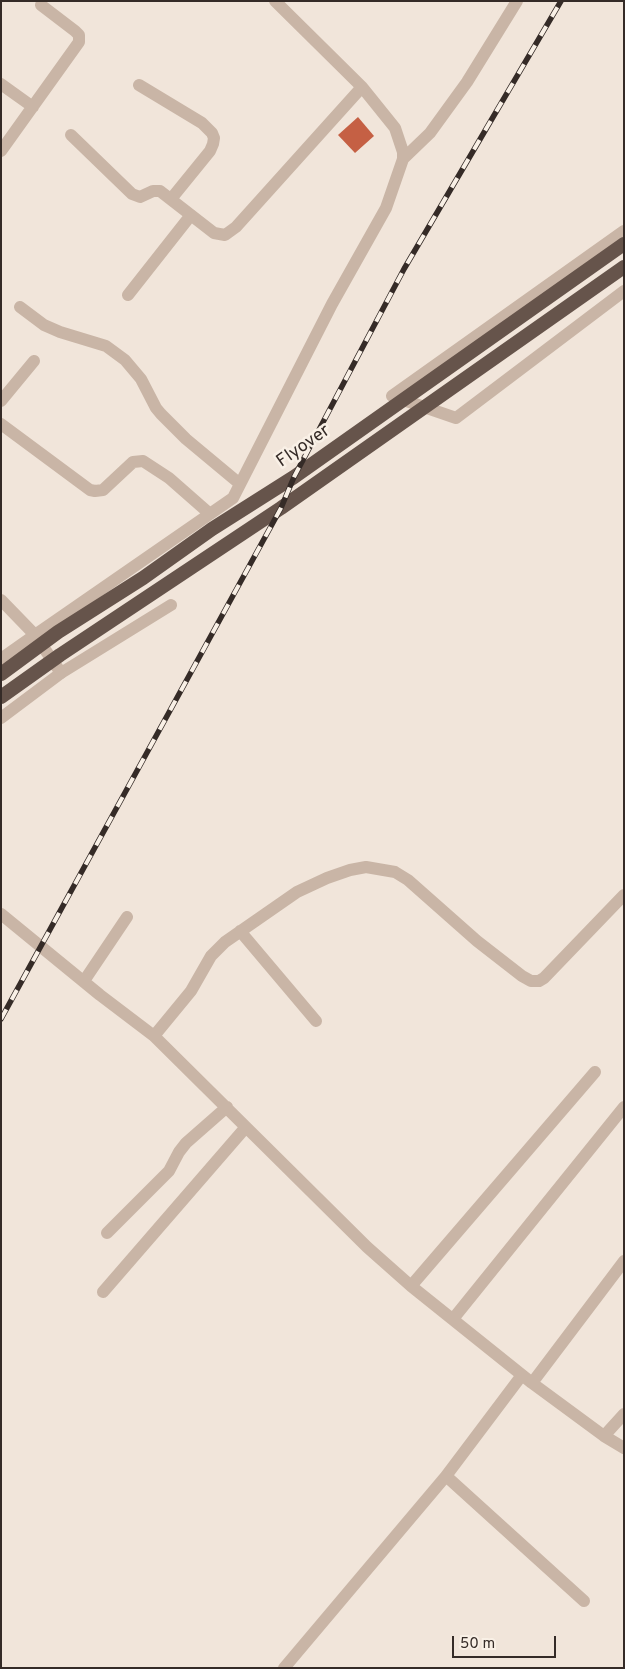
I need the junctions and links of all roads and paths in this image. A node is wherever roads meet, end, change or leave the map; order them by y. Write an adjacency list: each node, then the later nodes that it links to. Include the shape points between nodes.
1 (275, 1): 6 (street)
2 (516, 1): 10 (street, via 467,82 430,133)
3 (42, 5): 7 (street, via 75,31 79,42)
4 (1, 84): 7 (street)
5 (139, 85): 11 (street, via 202,123 214,138 210,151)
6 (362, 87): 10 (street, via 395,128); 12 (street, via 230,233 214,233)
7 (33, 107): 9 (street)
8 (71, 135): 11 (street, via 132,194 140,197 156,190)
9 (1, 151)
10 (403, 159): 22 (street, via 386,208 328,312)
11 (172, 200): 12 (street)
12 (191, 215): 17 (street)
13 (624, 231): 16 (street, via 392,396 456,418)
14 (624, 244): 29 (highway, Flyover, via 294,477 58,632)
15 (624, 267): 30 (highway, Flyover, via 281,508)
16 (624, 291)
17 (128, 295)
18 (20, 307): 22 (street, via 44,325 106,346 125,360 161,414)
19 (34, 361): 20 (street)
20 (1, 401)
21 (1, 424): 23 (street, via 90,490 103,490 133,462 143,461 169,478)
22 (240, 484): 23 (street, via 232,498)
23 (210, 514): 26 (street)
24 (1, 600): 26 (street)
25 (171, 605): 28 (street)
26 (34, 635): 27 (street); 28 (street)
27 (1, 659)
28 (61, 673): 31 (street)
29 (1, 674)
30 (1, 697)
31 (1, 718)
32 (624, 895): 35 (street, via 550,972 535,981 527,980 408,880 382,868 366,867 327,878 297,892)
33 (1, 914): 36 (street)
34 (127, 917): 36 (street)
35 (240, 931): 37 (street); 38 (street, via 217,949 191,991)
36 (84, 981): 38 (street)
37 (316, 1021)
38 (154, 1036): 40 (street)
39 (596, 1072): 45 (street)
40 (227, 1107): 42 (street); 43 (street, via 186,1143 169,1171)
41 (624, 1107): 47 (street)
42 (246, 1127): 45 (street); 46 (street)
43 (107, 1233)
44 (624, 1261): 48 (street)
45 (411, 1286): 47 (street)
46 (104, 1292)
47 (453, 1319): 48 (street)
48 (527, 1379): 50 (street); 52 (street)
49 (624, 1414): 50 (street)
50 (604, 1436): 51 (street)
51 (624, 1448)
52 (446, 1476): 53 (street); 54 (street)
53 (584, 1601)
54 (284, 1668)

